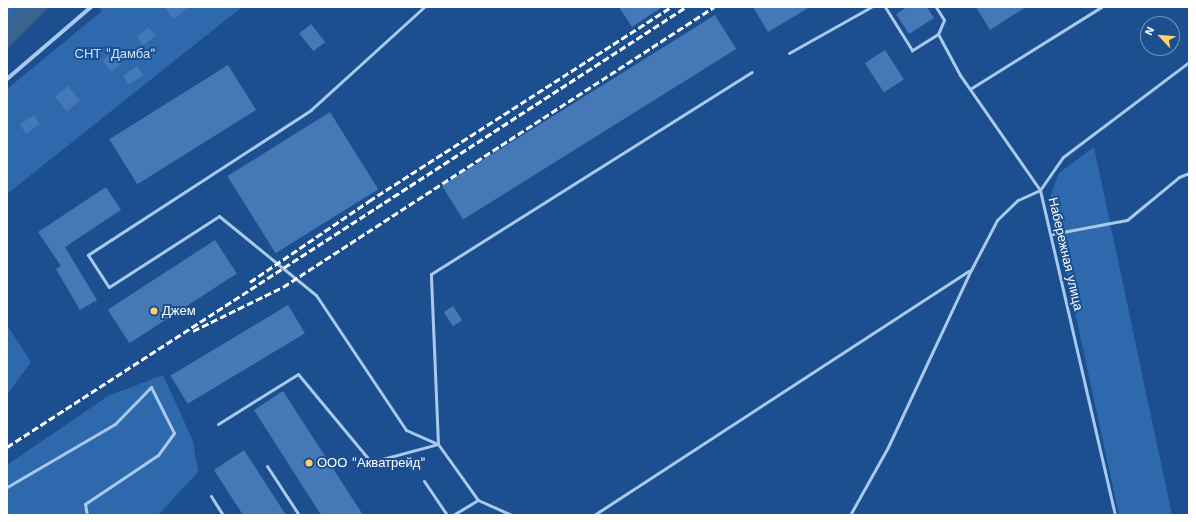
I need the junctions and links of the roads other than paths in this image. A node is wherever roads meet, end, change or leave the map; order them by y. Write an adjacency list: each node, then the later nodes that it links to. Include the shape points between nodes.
1 (92, 7): 11 (street)
2 (424, 7): 18 (lane, via 310,110 88,255 109,287 218,216 316,295 406,430)
3 (871, 7): 8 (lane)
4 (885, 7): 7 (lane, via 912,50)
5 (936, 7): 7 (lane, via 944,20)
6 (1101, 7): 12 (lane)
7 (938, 34): 12 (lane)
8 (789, 53)
9 (1189, 62): 14 (lane, Набережная улица, via 1063,157)
10 (752, 72): 18 (lane, via 431,274)
11 (7, 79)
12 (970, 89): 14 (lane)
13 (1189, 173): 15 (lane, via 1179,177 1127,220)
14 (1040, 190): 15 (lane, Набережная улица); 16 (lane, via 1018,200 997,220)
15 (1052, 234): 32 (lane, Набережная улица)
16 (971, 270): 30 (lane); 31 (lane, via 888,447)
17 (218, 424): 18 (lane, via 298,374 371,462)
18 (438, 444): 23 (lane)
19 (267, 466): 26 (lane)
20 (424, 481): 27 (lane)
21 (7, 487): 24 (lane, via 115,424 151,387 174,432 158,455 85,504)
22 (211, 496): 25 (lane)
23 (478, 500): 28 (lane); 29 (lane)
24 (87, 515)
25 (223, 515)
26 (299, 515)
27 (447, 515)
28 (453, 515)
29 (511, 515)
30 (594, 515)
31 (850, 515)
32 (1115, 515)

